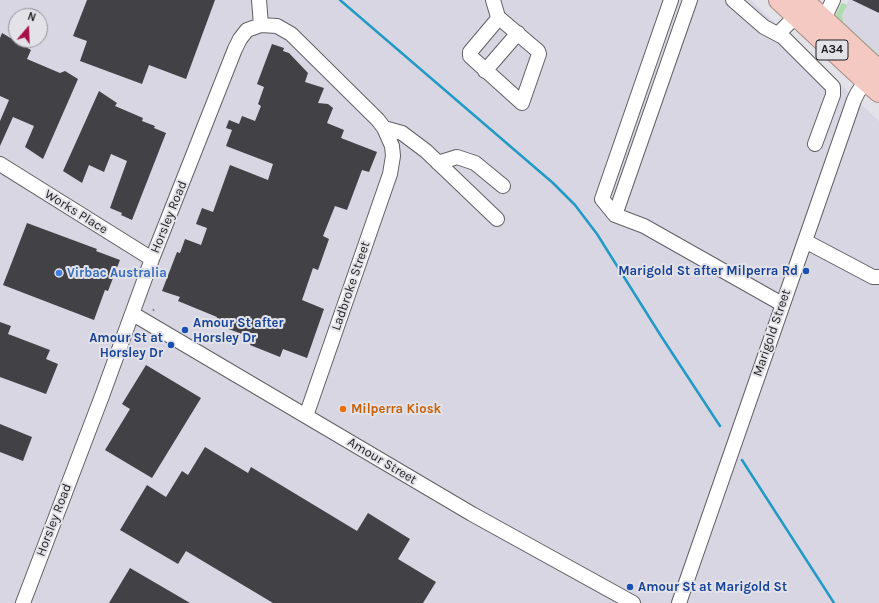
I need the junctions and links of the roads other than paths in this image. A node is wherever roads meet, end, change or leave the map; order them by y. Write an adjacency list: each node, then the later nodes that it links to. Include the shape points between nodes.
1 (259, 0): 11 (street)
2 (493, 0): 9 (street)
3 (671, 0): 21 (street, via 602,196)
4 (690, 0): 21 (street)
5 (733, 0): 13 (street, via 764,27)
6 (779, 0): 8 (highway, A34)
7 (833, 0): 10 (street)
8 (799, 8): 10 (highway, A34); 13 (street); 15 (highway, A34)
9 (498, 17): 12 (street); 14 (street, via 470,52 470,56)
10 (824, 19): 15 (highway, A34)
11 (261, 25): 16 (street, via 277,26 291,34 370,111); 24 (street, Horsley Road, via 247,30 237,44)
12 (518, 34): 14 (street); 14 (street, via 539,54 522,103)
13 (778, 34): 17 (street, via 833,88 833,95 817,138)
14 (486, 70)
15 (875, 78): 17 (street, Marigold Street, via 854,100)
16 (384, 128): 18 (street, via 402,133); 28 (street, Ladbroke Street, via 392,146 392,164)
17 (840, 139): 23 (street, Marigold Street)
18 (438, 162): 20 (street, via 457,157 475,163); 22 (street)
19 (0, 164): 24 (street, Works Place)
20 (504, 186)
21 (615, 215): 26 (street, via 644,226)
22 (497, 219)
23 (805, 240): 25 (street, via 873,277); 26 (street, Marigold Street)
24 (152, 259): 27 (street, Horsley Road)
25 (879, 277)
26 (782, 304): 31 (street, Marigold Street)
27 (133, 314): 28 (street, Amour Street); 29 (street, Horsley Road)
28 (306, 416): 30 (street, Amour Street, via 472,514)
29 (23, 603)
30 (633, 603)
31 (678, 603)

